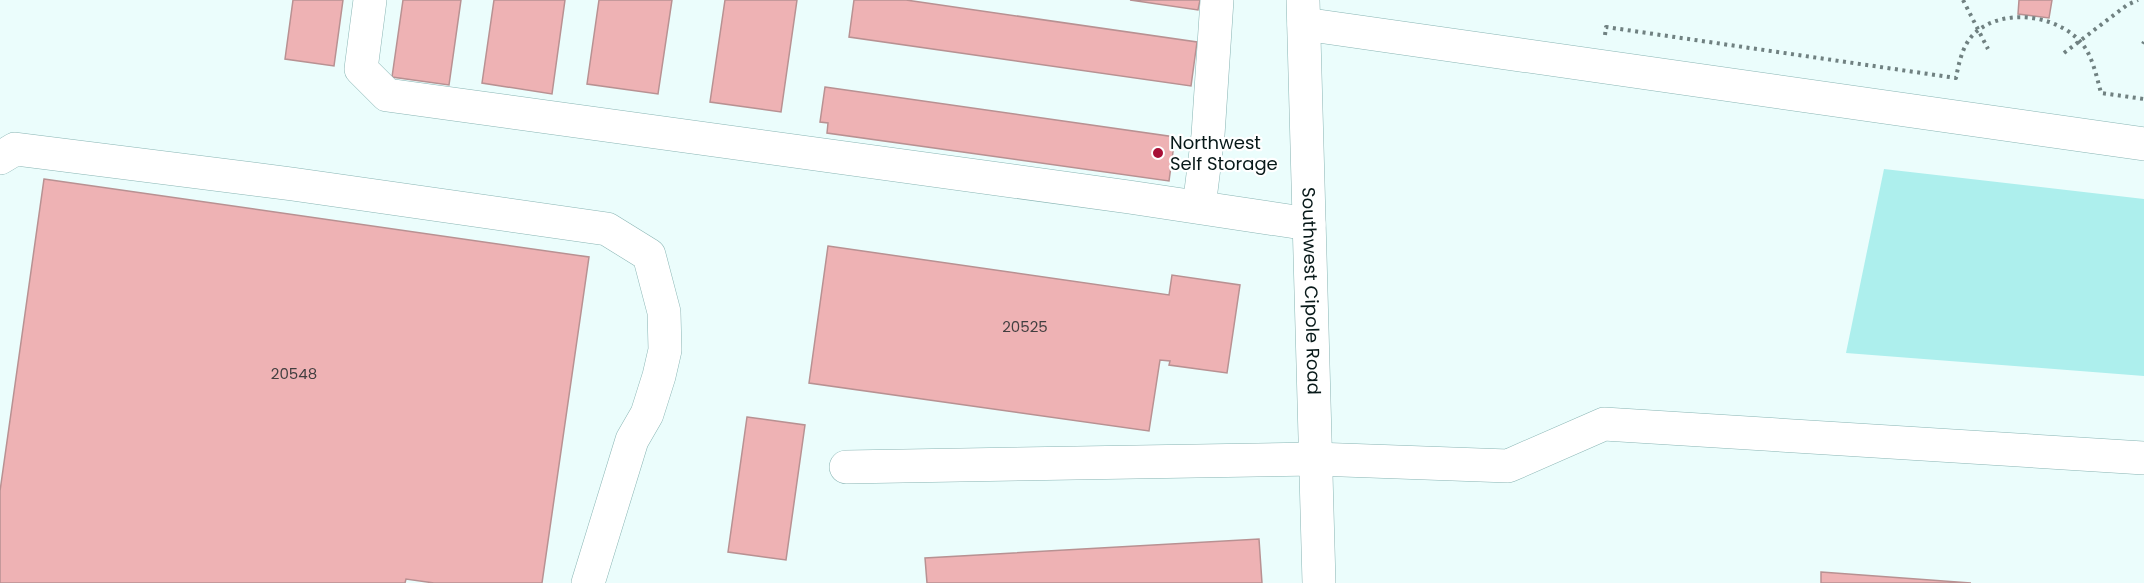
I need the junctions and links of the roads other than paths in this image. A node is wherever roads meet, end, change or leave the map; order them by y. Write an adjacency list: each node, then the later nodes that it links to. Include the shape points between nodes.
1 (370, 0): 6 (street, via 361,69 387,95)
2 (1217, 0): 6 (street, via 1209,135)
3 (1304, 12): 4 (street); 7 (street, Southwest Cipole Road)
4 (2144, 144)
5 (0, 158): 11 (street, via 15,149 607,230 649,255 664,312 665,350 647,414 632,440)
6 (1199, 207): 7 (street)
7 (1309, 224): 9 (street, Southwest Cipole Road)
8 (2144, 458): 9 (street, via 1604,424 1508,466)
9 (1315, 459): 10 (street); 12 (street, Southwest Cipole Road)
10 (846, 467)
11 (588, 583)
12 (1319, 583)

